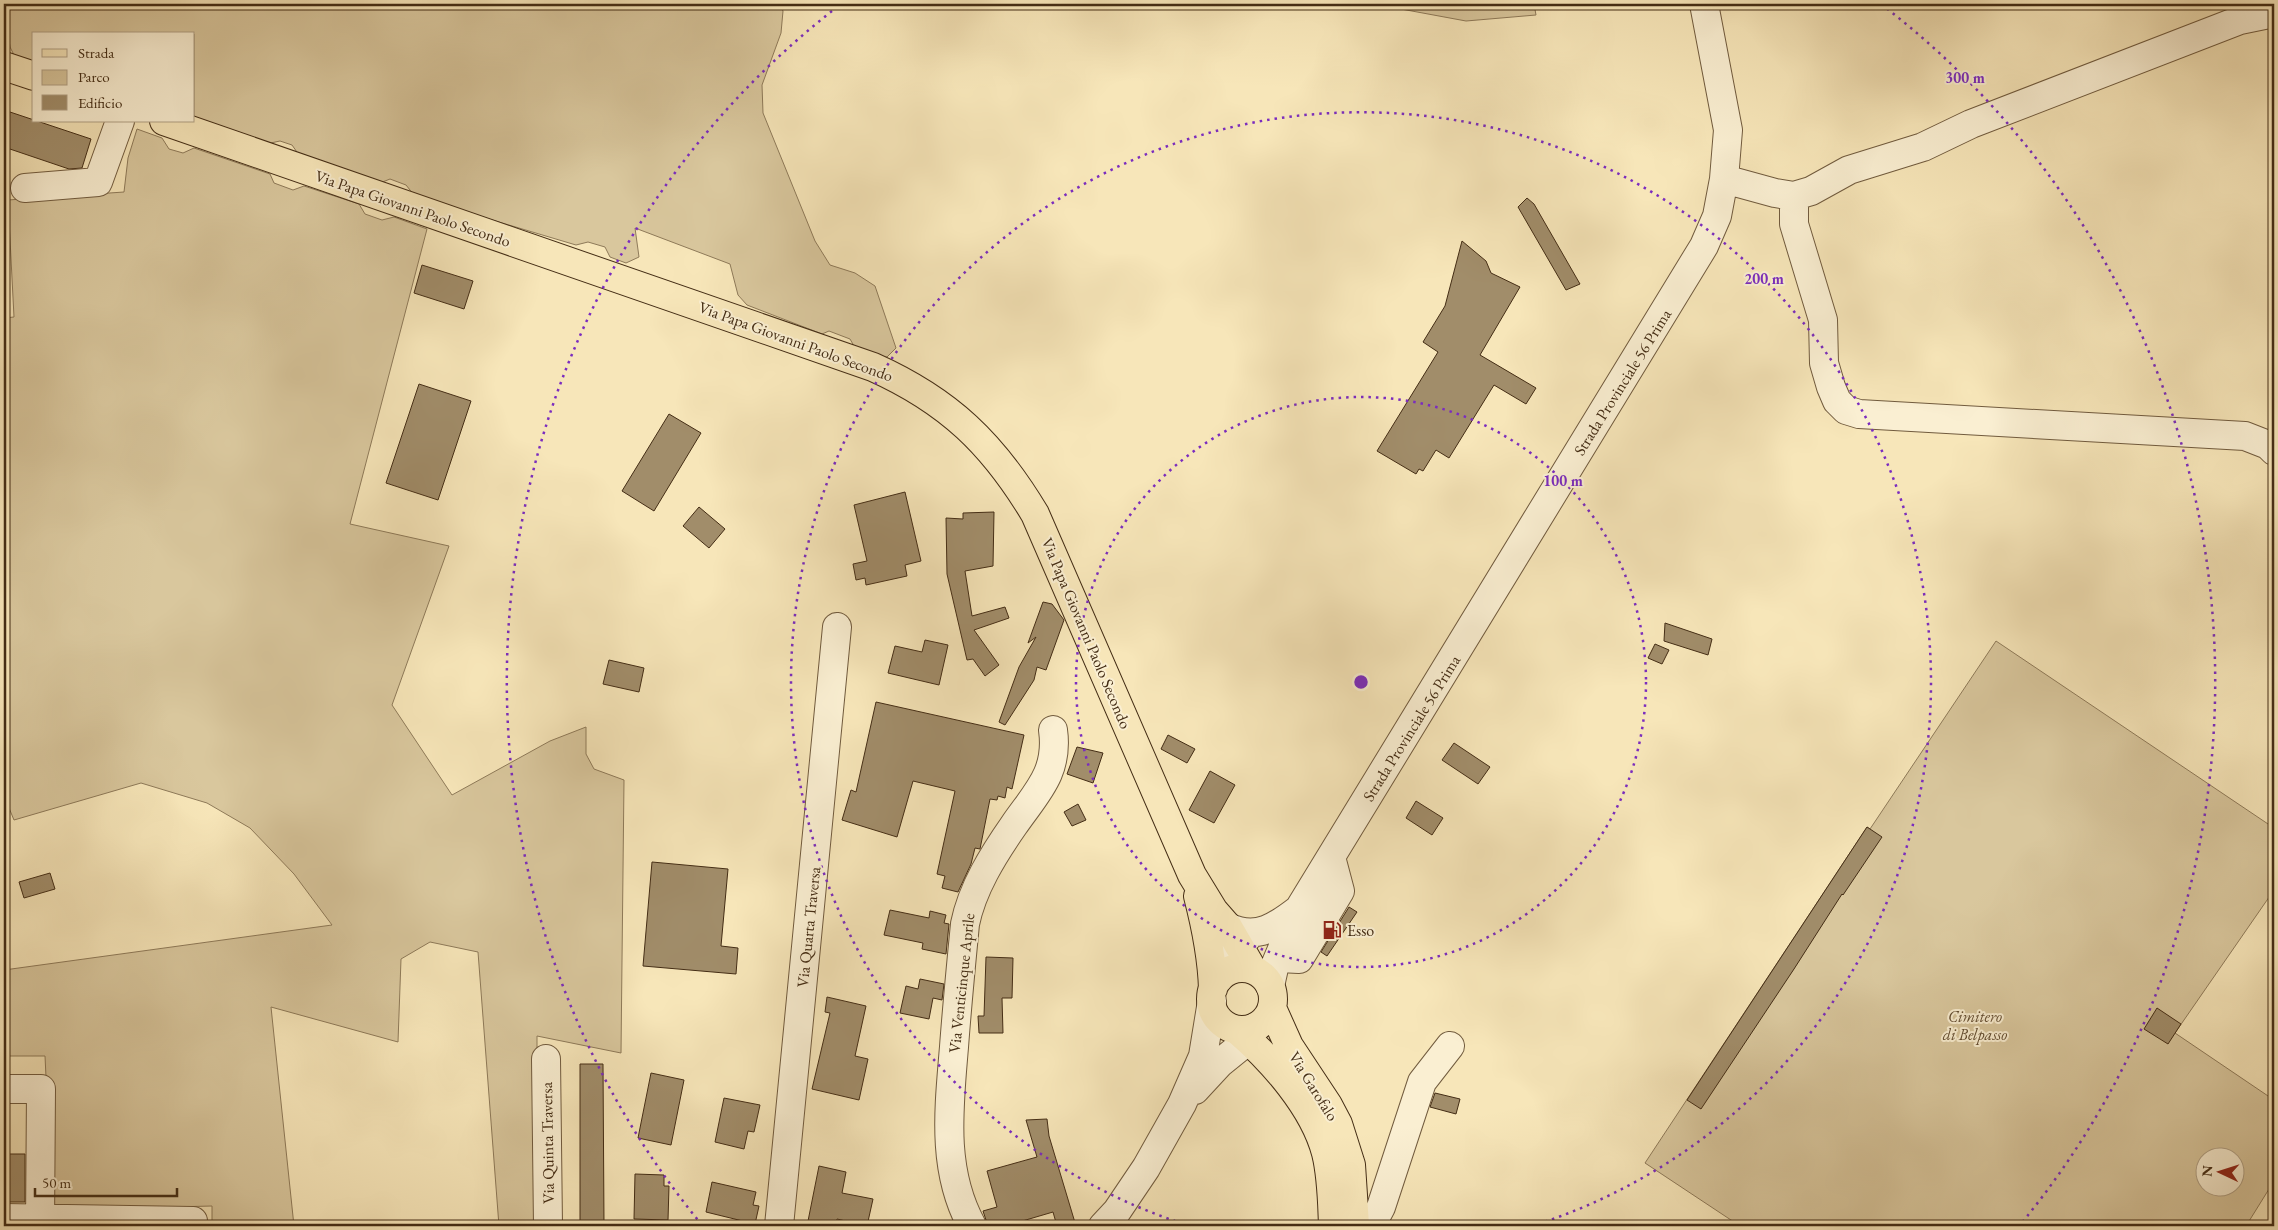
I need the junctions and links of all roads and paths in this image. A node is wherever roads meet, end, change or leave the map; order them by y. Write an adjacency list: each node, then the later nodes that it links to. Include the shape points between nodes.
1 (1704, 4): 7 (street, Strada Provinciale 56 Prima, via 1728,130)
2 (2274, 12): 9 (street, via 2240,20 1971,124 1923,147 1849,170)
3 (4, 66): 4 (main road)
4 (32, 75)
5 (120, 122): 8 (street, via 98,182)
6 (167, 122): 14 (main road, Via Papa Giovanni Paolo Secondo, via 873,367 905,381 934,400 988,447 1014,478 1036,514)
7 (1724, 179): 9 (street); 13 (street, Strada Provinciale 56 Prima, via 1717,216 1686,278)
8 (25, 188)
9 (1794, 196): 10 (street, via 1794,224 1824,320 1824,363 1838,401 1846,410 1859,414 2245,436 2268,445)
10 (2274, 451)
11 (837, 627): 30 (street, Via Quarta Traversa)
12 (1053, 730): 31 (street, Via Venticinque Aprile, via 1055,745 1046,782 980,881 965,924 948,1123 953,1180)
13 (1331, 856): 15 (street, Strada Provinciale 56 Prima); 17 (street, via 1340,891 1299,959)
14 (1192, 875): 16 (main road, via 1214,911); 18 (main road, via 1206,926)
15 (1299, 908): 16 (street, via 1282,922); 17 (street)
16 (1239, 935): 18 (street); 19 (main road)
17 (1278, 958): 19 (street)
18 (1215, 989): 19 (main road, via 1214,1011 1227,1026); 19 (main road, via 1229,971 1241,968); 25 (street, via 1203,1056)
19 (1256, 1010): 22 (street); 23 (main road, Via Garofalo); 34 (main road, Via Garofalo, via 1289,1046 1338,1124 1350,1165)
20 (1450, 1046): 35 (street, via 1422,1082 1381,1207)
21 (546, 1059): 29 (street, Via Quinta Traversa)
22 (1220, 1063): 23 (street, via 1237,1058); 25 (street)
23 (1275, 1065): 33 (main road, Via Garofalo, via 1312,1120 1322,1143 1329,1169)
24 (4, 1089): 28 (street, via 41,1089)
25 (1182, 1104): 32 (street, via 1146,1168)
26 (4, 1218): 28 (street)
27 (193, 1221): 28 (street)
28 (40, 1222)
29 (548, 1226)
30 (779, 1226)
31 (972, 1226)
32 (1103, 1226)
33 (1333, 1226)
34 (1354, 1226)
35 (1371, 1226)

